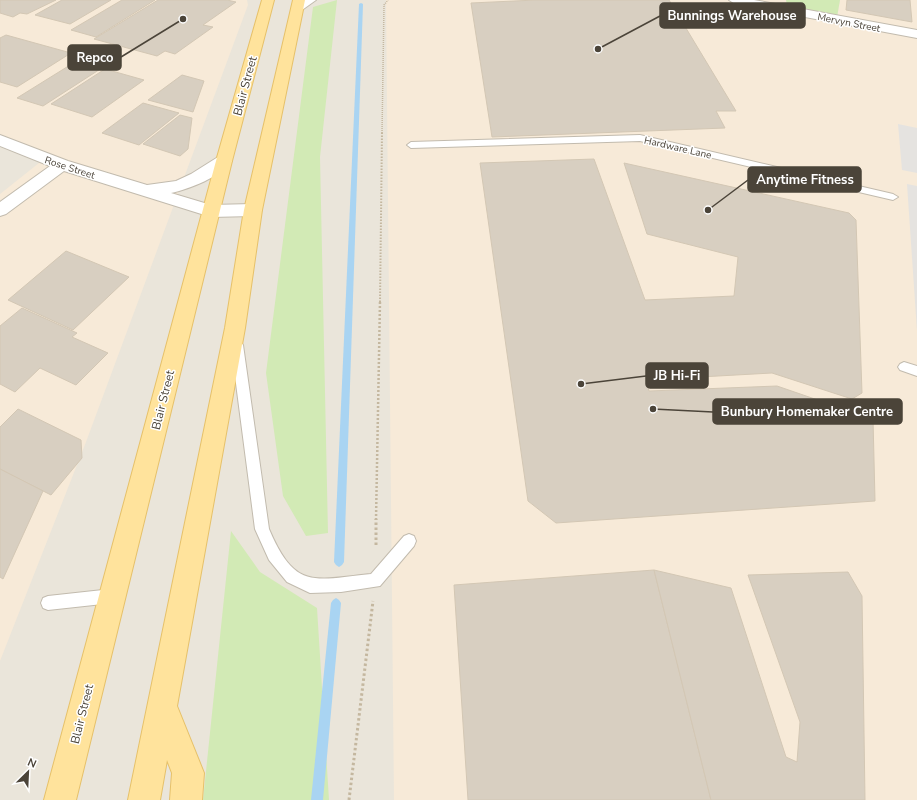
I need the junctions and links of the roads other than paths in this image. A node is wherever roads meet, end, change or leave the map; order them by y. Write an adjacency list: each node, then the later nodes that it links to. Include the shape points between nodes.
1 (268, 0): 7 (main road, Blair Street)
2 (735, 0): 4 (street, Mervyn Street)
3 (302, 2): 12 (main road)
4 (917, 34)
5 (0, 140): 8 (street, Rose Street)
6 (411, 145): 10 (lane, Hardware Lane, via 640,138)
7 (224, 161): 9 (street, Rose Street, via 196,179 178,186); 13 (main road, Blair Street)
8 (62, 165): 9 (street, Rose Street); 11 (street)
9 (143, 190): 13 (street, Rose Street)
10 (893, 197)
11 (0, 210)
12 (253, 210): 13 (street, Rose Street); 14 (main road)
13 (211, 212): 18 (main road, Blair Street)
14 (235, 328): 17 (lane, via 262,529 272,554 291,576 311,586 375,581); 20 (main road)
15 (904, 367): 16 (lane)
16 (917, 370)
17 (409, 541)
18 (112, 596): 19 (lane); 21 (main road, Blair Street)
19 (48, 603)
20 (162, 706): 22 (main road); 23 (main road, via 188,773)
21 (60, 800)
22 (144, 800)
23 (186, 800)

